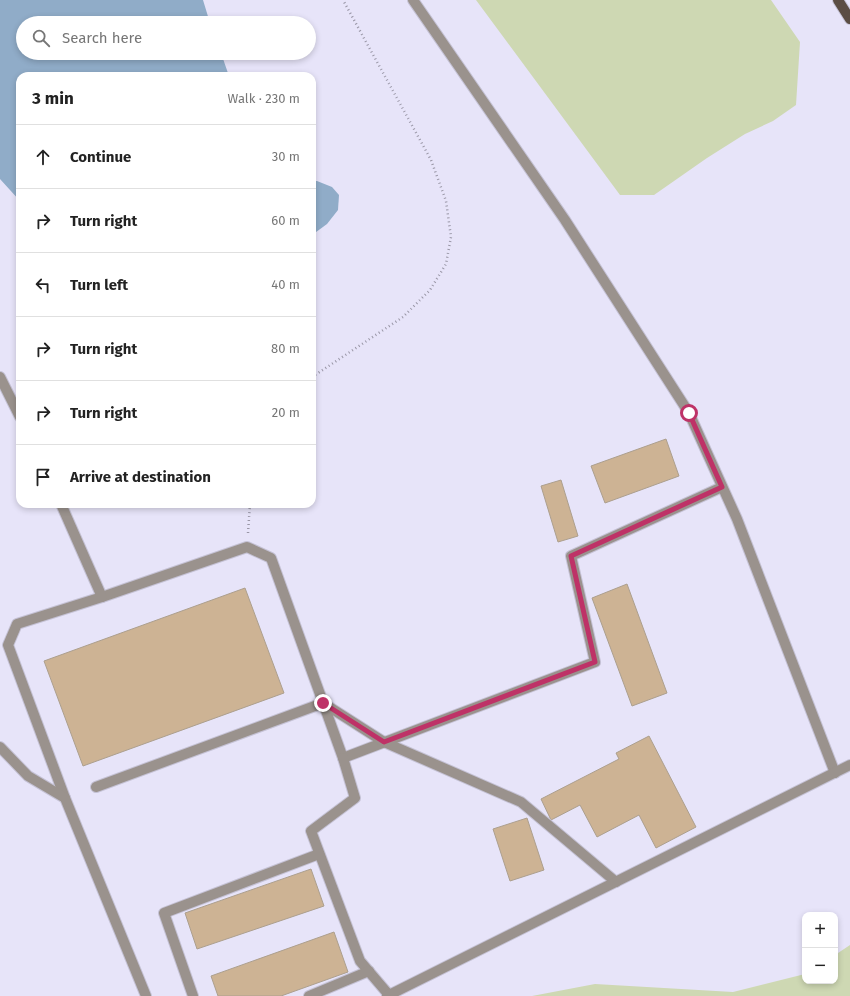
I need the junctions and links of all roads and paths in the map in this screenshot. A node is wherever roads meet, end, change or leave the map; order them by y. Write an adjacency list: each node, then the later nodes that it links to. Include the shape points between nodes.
1 (342, 0): 5 (path, via 431,160 446,201 450,237 446,264 430,290 403,317)
2 (413, 0): 8 (street, via 565,220 689,413)
3 (838, 0): 4 (main road)
4 (850, 19)
5 (316, 375)
6 (0, 377): 7 (street)
7 (16, 409)
8 (722, 487): 14 (street, via 571,556 595,662); 18 (street, via 737,519)
9 (63, 508): 12 (street)
10 (250, 508): 11 (path)
11 (247, 547): 12 (street); 13 (street, via 271,558)
12 (102, 597): 20 (street, via 17,624 8,645)
13 (323, 703): 14 (street); 16 (street); 19 (street)
14 (384, 742): 16 (street); 22 (street, via 521,802)
15 (0, 747): 20 (street, via 28,776)
16 (343, 758): 21 (street, via 355,798 311,830)
17 (850, 765): 18 (street)
18 (834, 773): 22 (street)
19 (96, 787)
20 (65, 798): 25 (street)
21 (320, 854): 23 (street, via 360,961); 26 (street, via 164,913)
22 (616, 882): 24 (street)
23 (369, 972): 24 (street); 27 (street)
24 (388, 995)
25 (146, 996)
26 (193, 996)
27 (309, 996)

